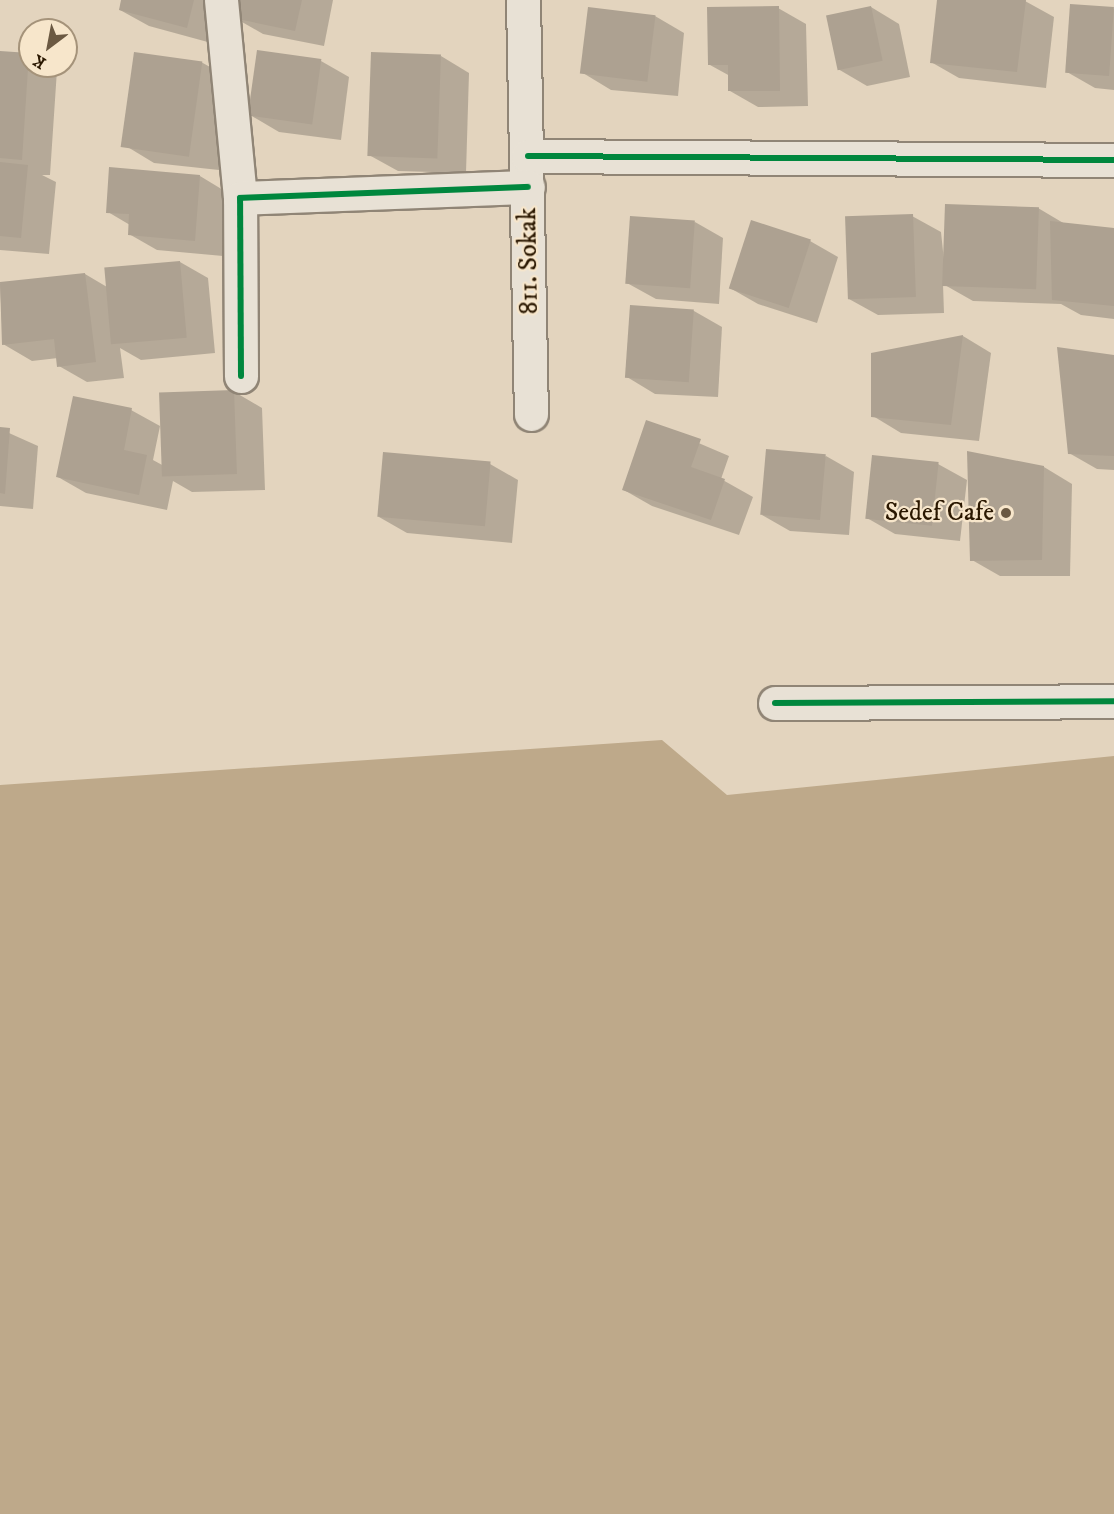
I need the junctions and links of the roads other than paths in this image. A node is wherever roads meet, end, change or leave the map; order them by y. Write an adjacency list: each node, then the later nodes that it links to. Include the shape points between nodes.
1 (221, 0): 5 (street)
2 (524, 0): 4 (street, 811. Sokak)
3 (1114, 160): 4 (street)
4 (528, 172): 5 (street); 7 (street, 811. Sokak)
5 (240, 198): 6 (street)
6 (241, 376)
7 (531, 414)
8 (1114, 701): 9 (street)
9 (776, 703)

